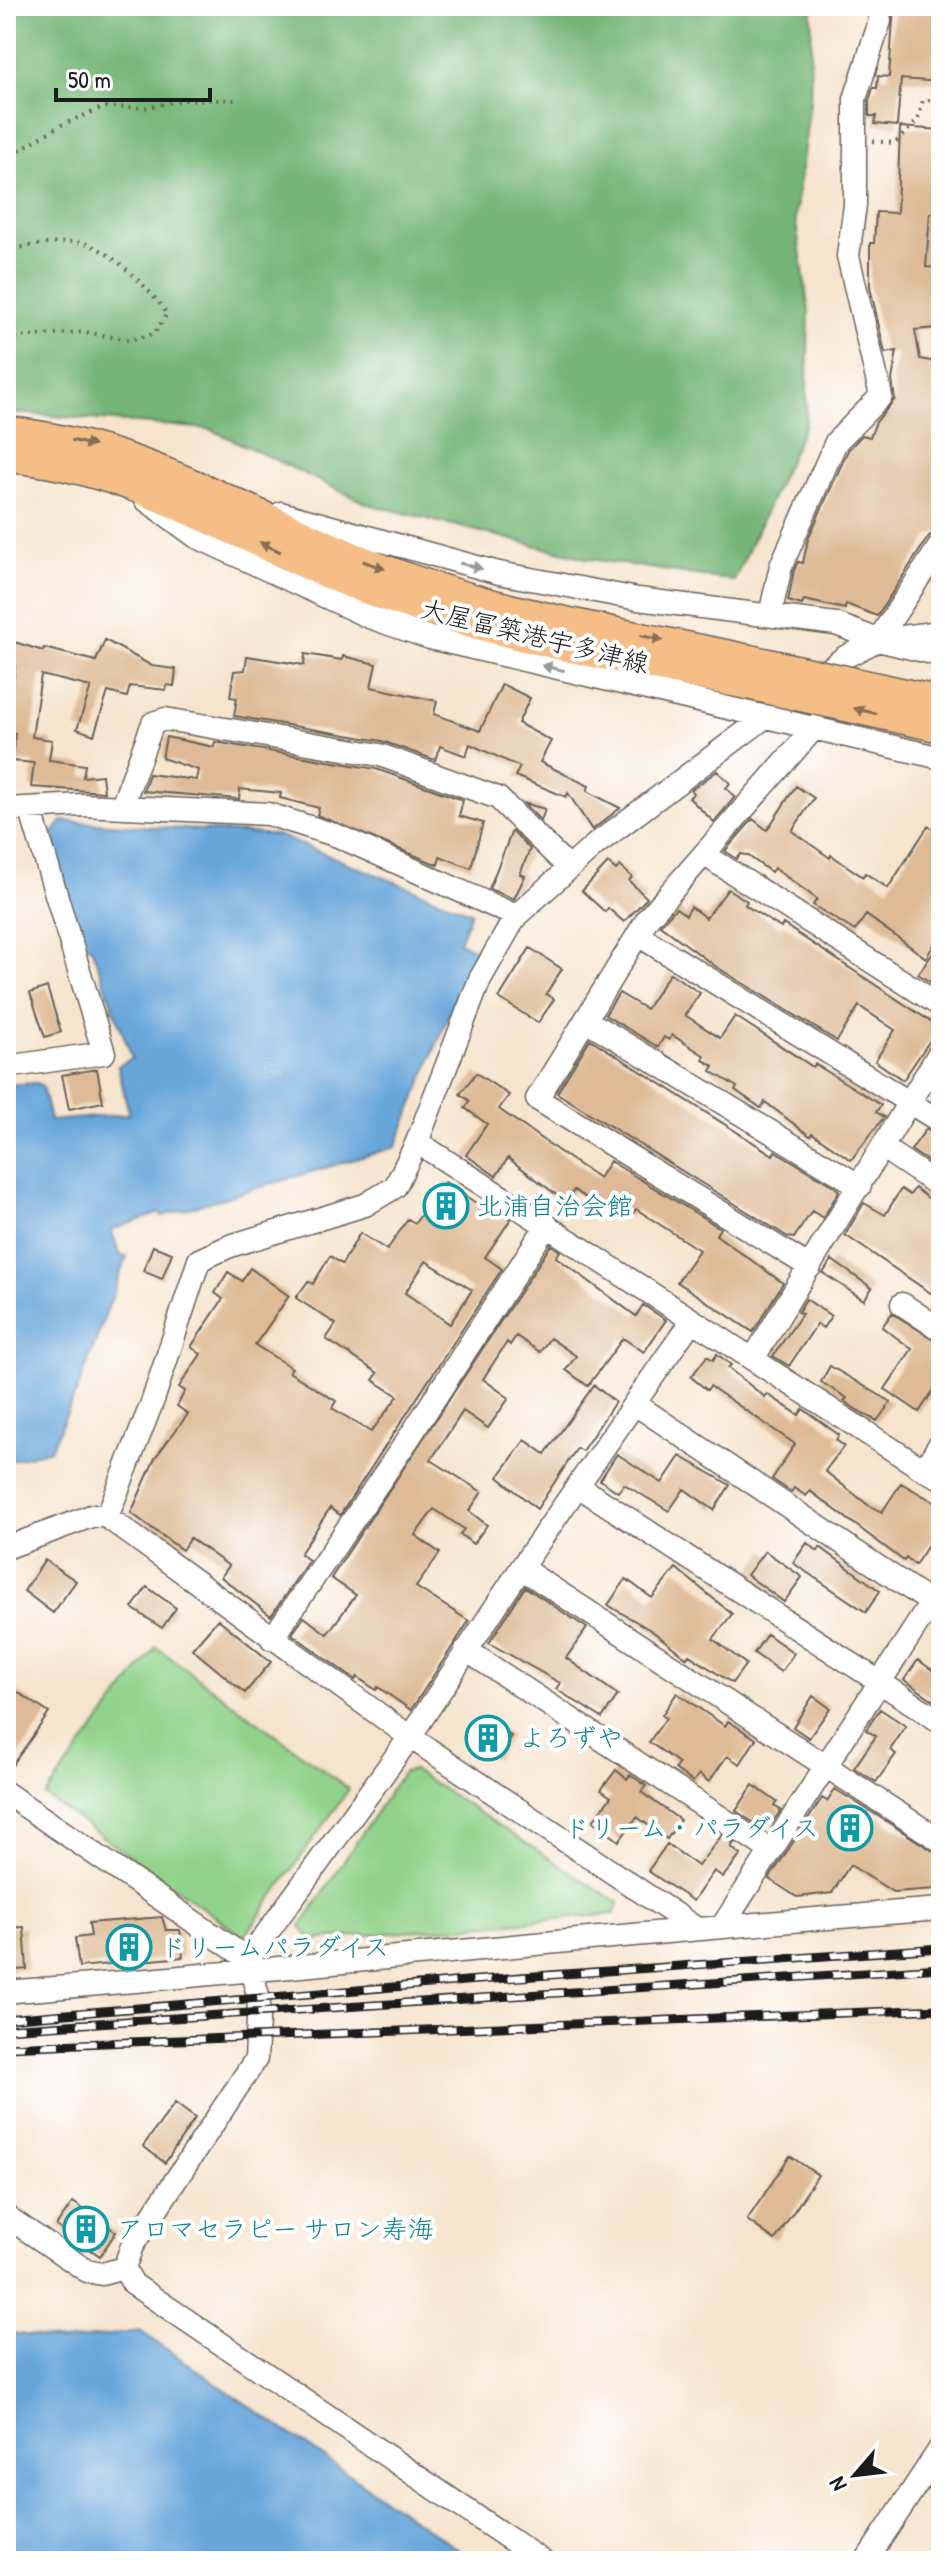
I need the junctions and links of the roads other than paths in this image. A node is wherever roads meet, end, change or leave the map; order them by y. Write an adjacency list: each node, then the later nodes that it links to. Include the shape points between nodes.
1 (878, 6): 7 (street, via 880,21 855,99 855,205 848,256 881,396 836,442 781,566)
2 (6, 431): 5 (main road, 大屋冨築港宇多津線, one-way to 5, via 126,455)
3 (6, 458): 4 (main road, 大屋冨築港宇多津線)
4 (122, 482): 13 (main road, 大屋冨築港宇多津線, one-way to 4, via 496,631 420,609); 15 (street, one-way to 4, via 497,656 369,617 195,536)
5 (234, 499): 7 (street, one-way to 7, via 499,573 638,599); 13 (main road, 大屋冨築港宇多津線, one-way to 13, via 362,561 426,584)
6 (941, 544): 10 (street)
7 (770, 615): 8 (street)
8 (836, 624): 10 (street); 12 (street, via 846,644)
9 (941, 632): 10 (street)
10 (878, 640): 11 (street); 12 (street)
11 (941, 655)
12 (845, 657): 15 (street)
13 (751, 672): 14 (main road, 大屋冨築港宇多津線, bridge); 17 (main road, 大屋冨築港宇多津線, one-way to 13, bridge)
14 (941, 701)
15 (766, 715): 16 (street); 23 (street)
16 (816, 726): 18 (street); 22 (street)
17 (941, 728)
18 (941, 758)
19 (122, 806): 20 (street); 23 (street, via 153,723 165,719 380,755 498,798); 24 (street, via 268,814 338,836)
20 (30, 808): 21 (street); 29 (street, via 104,1053)
21 (6, 809)
22 (705, 855): 25 (street); 26 (street)
23 (569, 868): 24 (street)
24 (516, 916): 32 (street, via 480,979)
25 (638, 935): 27 (street); 30 (street)
26 (941, 1006)
27 (586, 1020): 34 (street); 37 (street, via 537,1099)
28 (941, 1050): 30 (street)
29 (6, 1067)
30 (911, 1102): 31 (street); 33 (street)
31 (941, 1122)
32 (417, 1142): 36 (street); 46 (street, via 395,1187 365,1205 199,1260)
33 (883, 1148): 34 (street); 35 (street)
34 (860, 1186): 37 (street)
35 (941, 1187)
36 (547, 1225): 39 (street); 50 (street)
37 (810, 1267): 41 (street)
38 (902, 1304): 40 (street)
39 (692, 1320): 41 (street); 42 (street)
40 (941, 1330)
41 (753, 1359): 44 (street)
42 (635, 1404): 45 (street); 49 (street)
43 (941, 1442): 44 (street)
44 (932, 1474)
45 (578, 1486): 48 (street); 52 (street)
46 (107, 1517): 47 (street, via 94,1515); 50 (street)
47 (6, 1548)
48 (521, 1568): 51 (street); 55 (street)
49 (936, 1606): 52 (street)
50 (272, 1639): 54 (street)
51 (466, 1650): 54 (street); 58 (street)
52 (882, 1683): 53 (street); 55 (street)
53 (941, 1722)
54 (410, 1737): 61 (street); 62 (street)
55 (827, 1764): 57 (street); 58 (street)
56 (6, 1793): 62 (street)
57 (941, 1841)
58 (770, 1850): 60 (street)
59 (941, 1909): 60 (street)
60 (723, 1925): 61 (street)
61 (694, 1927): 62 (street)
62 (250, 1966): 63 (street); 65 (street, via 259,1999 256,2059 132,2246)
63 (6, 1992)
64 (6, 2216): 65 (street, via 87,2271 102,2274)
65 (124, 2268): 67 (street, via 133,2284)
66 (941, 2447): 68 (street)
67 (542, 2561)
68 (866, 2561)

